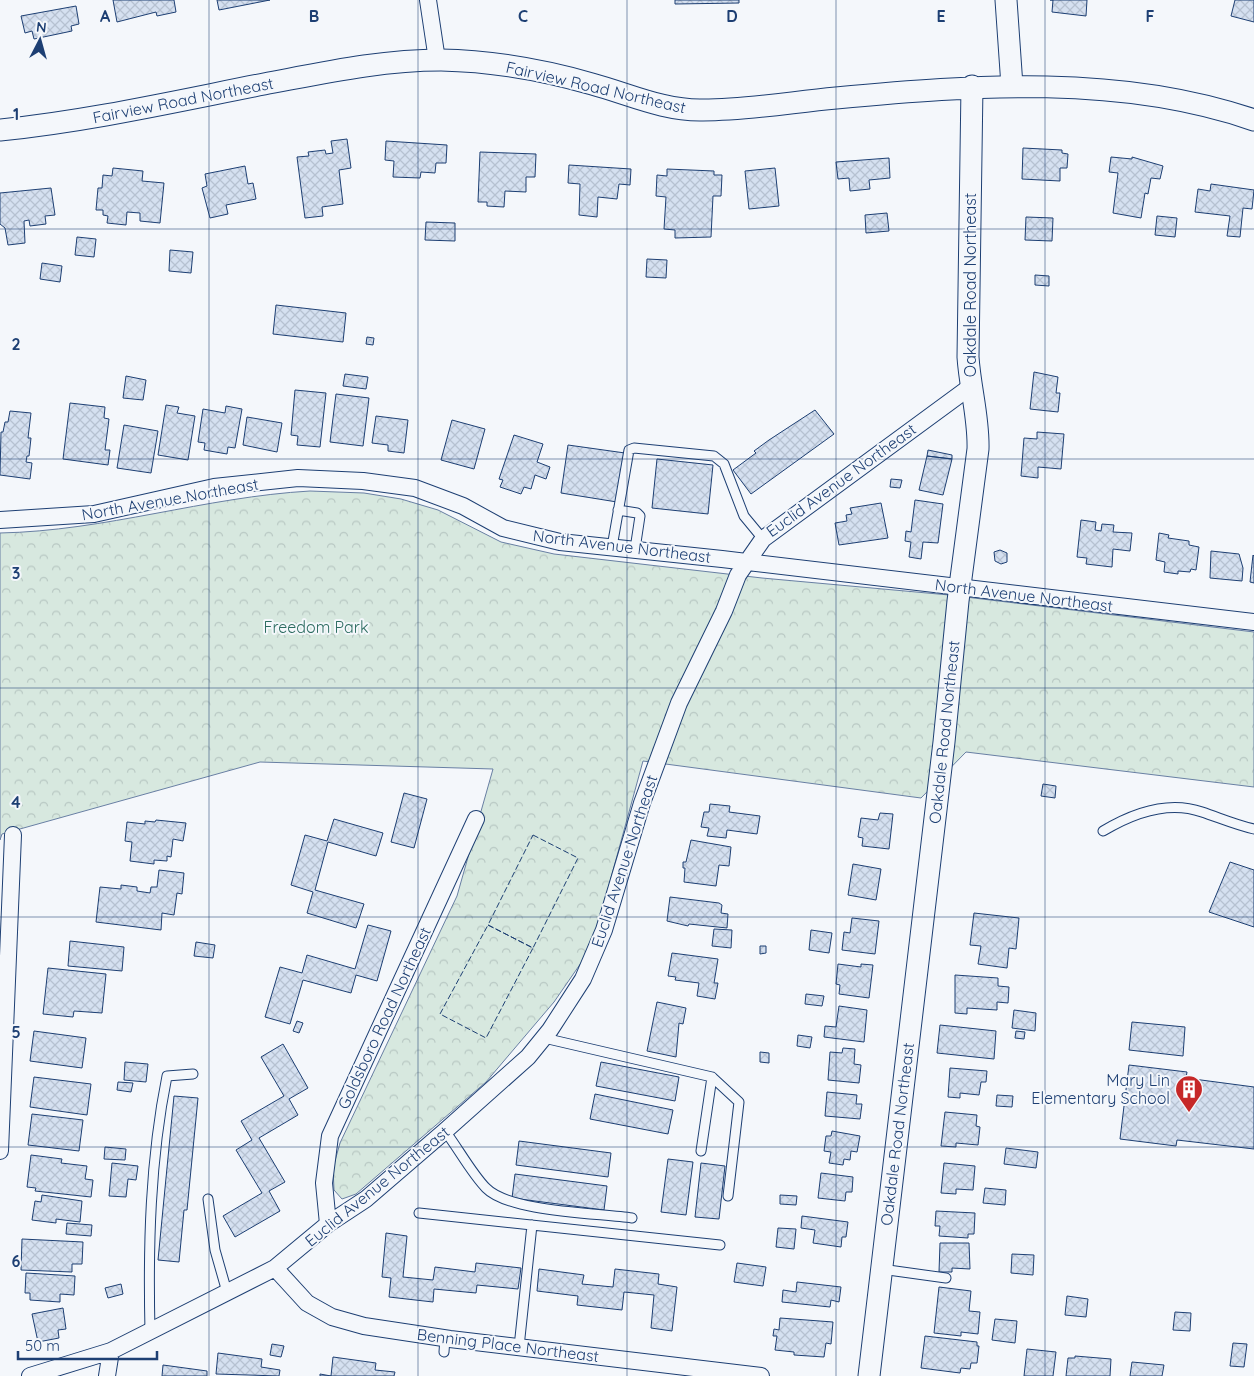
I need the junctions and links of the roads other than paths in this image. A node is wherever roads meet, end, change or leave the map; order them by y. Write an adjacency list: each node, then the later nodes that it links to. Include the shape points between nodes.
1 (428, 0): 3 (street)
2 (1006, 0): 5 (street)
3 (437, 60): 4 (street, Fairview Road Northeast, via 548,72 682,110 750,108); 7 (street, Fairview Road Northeast, via 366,65 99,116)
4 (972, 86): 5 (street, Fairview Road Northeast); 8 (street, Oakdale Road Northeast)
5 (1012, 86): 6 (street, Fairview Road Northeast, via 1083,88 1163,98 1200,104)
6 (1254, 120)
7 (0, 130)
8 (970, 387): 11 (street, Euclid Avenue Northeast); 15 (street, Oakdale Road Northeast, via 979,427 978,449)
9 (618, 510): 11 (lane, via 629,450 714,456 724,464 744,516); 12 (lane); 13 (lane, via 640,516)
10 (0, 520): 12 (street, North Avenue Northeast, via 94,514 214,488 298,478 326,479 415,488 524,535)
11 (762, 539): 14 (street, Euclid Avenue Northeast)
12 (612, 547): 13 (street, North Avenue Northeast)
13 (635, 549): 14 (street, North Avenue Northeast)
14 (746, 561): 15 (street, North Avenue Northeast); 21 (street, Euclid Avenue Northeast, via 679,703 642,802 604,930 583,979)
15 (960, 588): 16 (street, North Avenue Northeast); 35 (street, Oakdale Road Northeast)
16 (1254, 622)
17 (476, 819): 31 (street, Goldsboro Road Northeast, via 330,1136 324,1183)
18 (1254, 829): 19 (lane, via 1186,808 1162,808 1127,816)
19 (1103, 830)
20 (13, 834): 26 (street)
21 (544, 1038): 23 (lane); 24 (street, Euclid Avenue Northeast, via 528,1057)
22 (193, 1074): 38 (lane, via 167,1076 159,1114 150,1210)
23 (712, 1077): 25 (lane); 27 (lane, via 739,1102)
24 (445, 1132): 30 (lane, via 487,1189 504,1198 536,1208); 31 (street, Euclid Avenue Northeast, via 366,1199)
25 (701, 1150)
26 (0, 1151)
27 (728, 1196)
28 (208, 1199): 37 (lane, via 215,1250)
29 (419, 1213): 32 (lane)
30 (632, 1218)
31 (328, 1224): 34 (street, Euclid Avenue Northeast)
32 (532, 1225): 33 (lane); 39 (lane)
33 (720, 1245)
34 (275, 1268): 37 (street, Euclid Avenue Northeast); 39 (street, Benning Place Northeast, via 307,1303 332,1316 444,1345)
35 (881, 1269): 36 (lane); 44 (street, Oakdale Road Northeast)
36 (946, 1278)
37 (227, 1292): 38 (street, Euclid Avenue Northeast)
38 (150, 1331): 40 (street, Euclid Avenue Northeast)
39 (519, 1347): 43 (street, Benning Place Northeast)
40 (111, 1351): 41 (street, Euclid Avenue Northeast); 42 (street)
41 (30, 1376)
42 (107, 1376)
43 (760, 1376)
44 (868, 1376)

